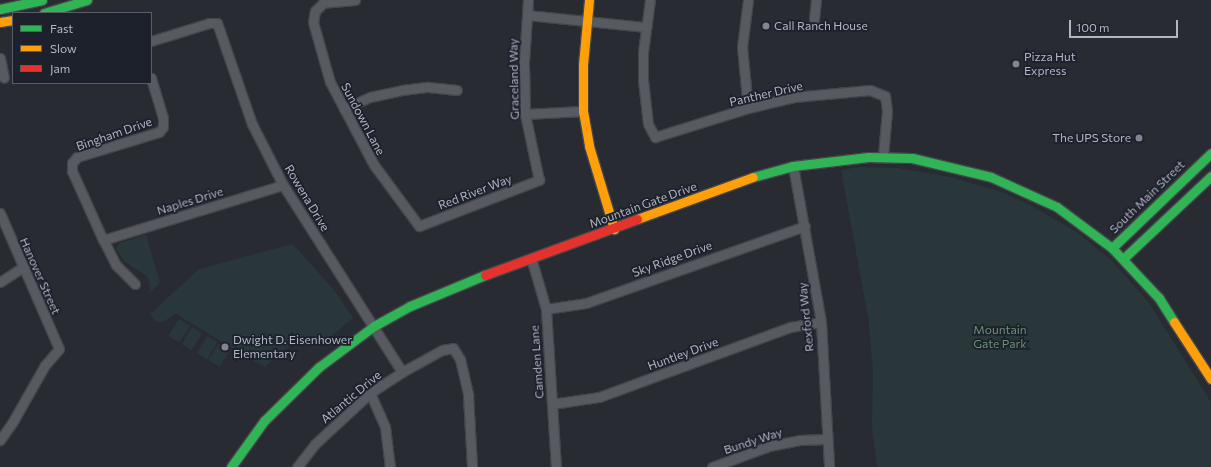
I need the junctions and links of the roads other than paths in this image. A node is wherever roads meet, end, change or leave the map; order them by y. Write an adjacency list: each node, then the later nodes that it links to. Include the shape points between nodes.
1 (42, 0): 9 (main road)
2 (87, 0): 10 (main road)
3 (355, 0): 23 (street, Sundown Lane, via 323,3 315,11 313,22 330,82)
4 (528, 0): 11 (street, Graceland Way)
5 (589, 0): 15 (main road)
6 (650, 0): 16 (street)
7 (748, 0): 22 (street, via 742,47)
8 (816, 0): 12 (street)
9 (0, 9)
10 (47, 12)
11 (527, 15): 15 (street); 25 (street, Graceland Way)
12 (814, 18)
13 (12, 20): 14 (main road)
14 (0, 22)
15 (586, 22): 16 (street); 24 (main road, via 583,65)
16 (646, 27): 22 (street, Panther Drive, via 643,80 648,124 655,137)
17 (152, 42): 32 (street, Rowena Drive, via 209,23 217,24 252,124)
18 (0, 58): 19 (street)
19 (6, 78)
20 (152, 81): 38 (street, Bingham Drive, via 163,118 163,127 159,132 77,157 72,163 72,171)
21 (457, 90): 23 (street, via 428,87 402,90 370,97)
22 (748, 108): 27 (street, Panther Drive, via 794,97 870,90 885,96 887,111)
23 (344, 109): 35 (street, Sundown Lane, via 374,166)
24 (584, 111): 25 (street); 37 (main road, via 589,146)
25 (525, 114): 31 (street, Graceland Way)
26 (1211, 153): 28 (main road, South Main Street)
27 (883, 156): 29 (main road, Mountain Gate Drive); 39 (main road, Mountain Gate Drive, via 912,158 991,177 1057,207)
28 (1200, 163): 33 (main road, via 1205,173 1190,186); 39 (main road, South Main Street)
29 (793, 166): 36 (street, Rexford Way); 37 (main road, Mountain Gate Drive, via 758,176)
30 (1211, 176): 33 (main road)
31 (539, 180): 35 (street, Red River Way)
32 (283, 185): 38 (street, Naples Drive); 47 (street, Rowena Drive)
33 (1188, 198): 41 (main road)
34 (0, 213): 42 (street, Hanover Street)
35 (419, 226)
36 (805, 226): 45 (street, Sky Ridge Drive, via 586,303); 46 (street, Rexford Way)
37 (614, 229): 40 (main road, Mountain Gate Drive)
38 (103, 240): 44 (street, via 116,265)
39 (1112, 248): 41 (main road, South Main Street)
40 (531, 258): 45 (street, Camden Lane); 47 (main road, Mountain Gate Drive, via 452,288)
41 (1124, 258): 49 (main road, South Main Street, via 1159,298)
42 (23, 267): 43 (street); 53 (street, Hanover Street, via 59,349 45,365 12,424)
43 (0, 282)
44 (135, 284)
45 (546, 309): 51 (street, Camden Lane)
46 (821, 322): 51 (street, Huntley Drive, via 790,327 599,397); 52 (street, Rexford Way)
47 (374, 326): 48 (street, Rowena Drive); 54 (main road, Mountain Gate Drive, via 333,356 292,392 264,421)
48 (402, 372): 50 (street, Atlantic Drive); 57 (street, Atlantic Drive, via 442,350 453,348 460,358 468,395)
49 (1211, 379)
50 (370, 393): 55 (street, Atlantic Drive, via 315,444); 56 (street, via 385,427)
51 (552, 404): 58 (street, Camden Lane)
52 (826, 439): 59 (street, Bundy Way, via 800,440 769,446); 60 (street, Rexford Way)
53 (0, 440)
54 (231, 467)
55 (297, 467)
56 (390, 467)
57 (472, 467)
58 (556, 467)
59 (712, 467)
60 (829, 467)

